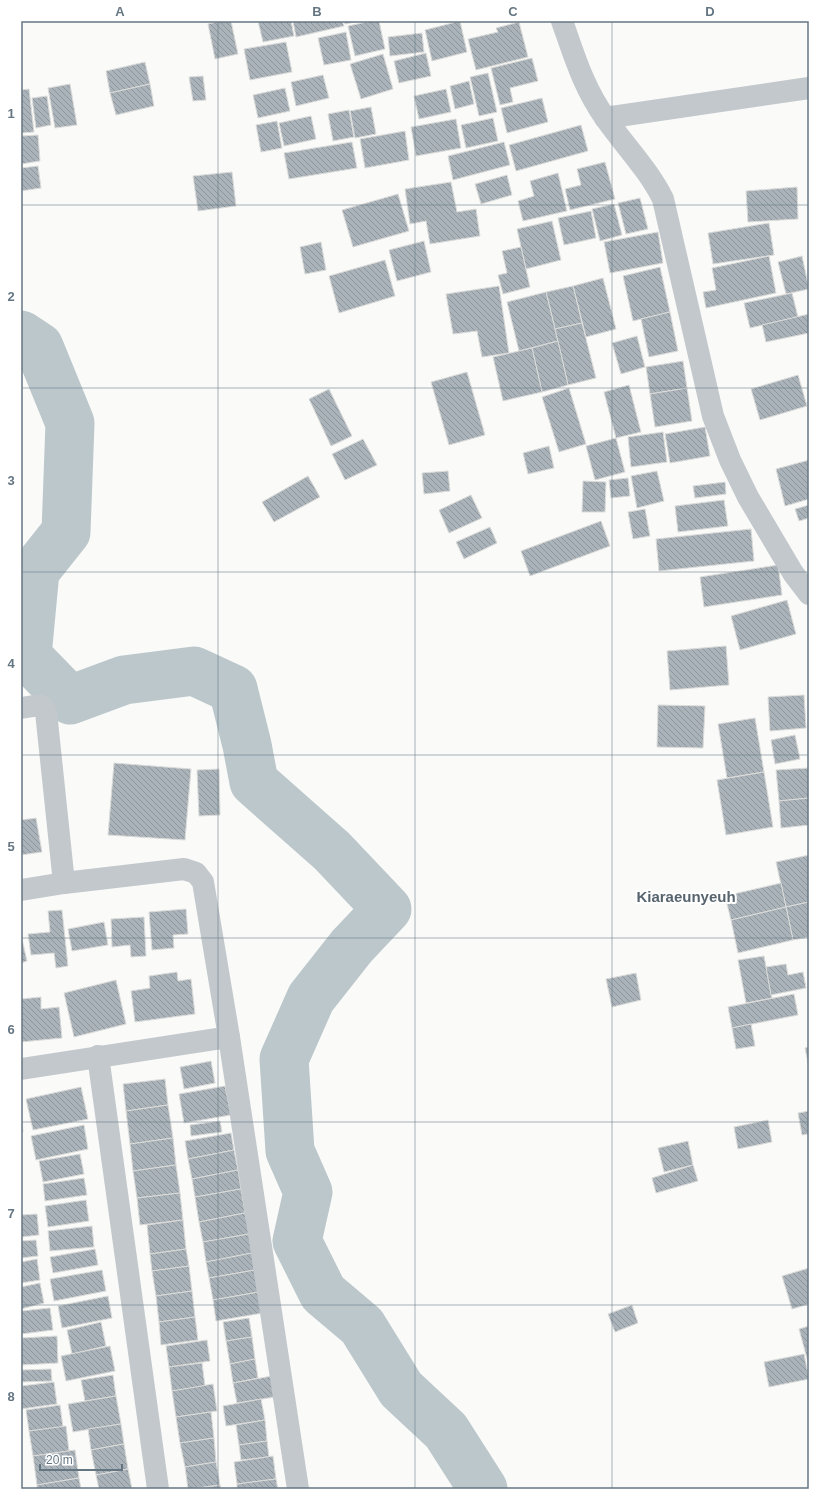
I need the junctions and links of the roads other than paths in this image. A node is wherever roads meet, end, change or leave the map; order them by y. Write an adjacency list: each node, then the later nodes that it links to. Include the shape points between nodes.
1 (562, 21): 3 (street, via 588,91)
2 (809, 88): 3 (street)
3 (605, 118): 4 (street, via 656,184 663,199 713,416 748,497 793,573)
4 (809, 594)
5 (21, 708): 6 (street, via 40,706 44,707 46,712)
6 (64, 883): 7 (street); 8 (street, via 184,869 196,873 203,882)
7 (21, 890)
8 (229, 1037): 9 (street); 12 (street)
9 (98, 1056): 10 (street); 11 (street)
10 (21, 1069)
11 (158, 1489)
12 (298, 1489)

